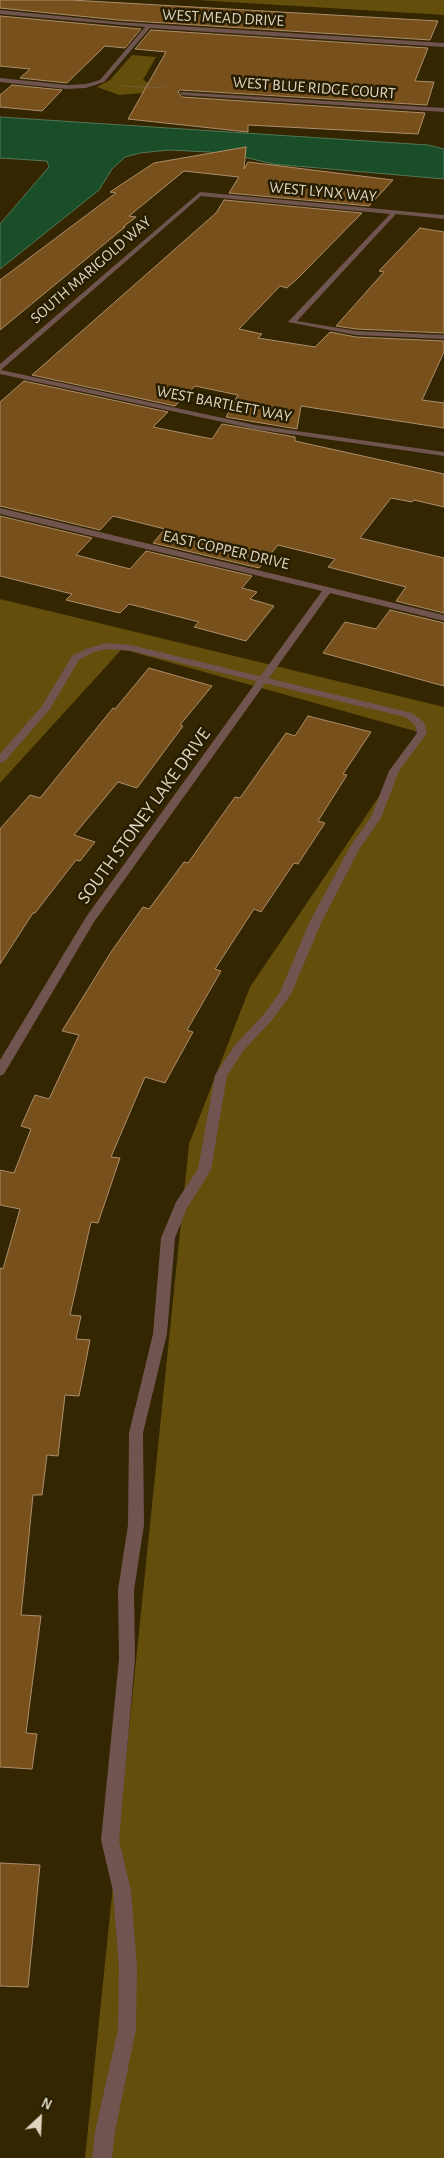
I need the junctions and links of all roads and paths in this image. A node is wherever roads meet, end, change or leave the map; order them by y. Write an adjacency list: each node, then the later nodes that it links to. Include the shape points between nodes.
1 (0, 12): 2 (street, WEST MEAD DRIVE)
2 (149, 26): 3 (street, WEST MEAD DRIVE); 5 (street)
3 (444, 45)
4 (0, 80): 5 (street, via 67,87)
5 (102, 81): 6 (path, via 127,87 159,86)
6 (182, 93): 7 (street, WEST BLUE RIDGE COURT)
7 (444, 110)
8 (200, 194): 9 (street, WEST LYNX WAY); 12 (street, SOUTH MARIGOLD WAY)
9 (395, 212): 10 (street, WEST LYNX WAY); 11 (street, via 292,322 356,332)
10 (444, 217)
11 (444, 338)
12 (0, 368)
13 (0, 372): 14 (street, WEST BARTLETT WAY, via 255,427)
14 (444, 454)
15 (0, 512): 16 (street, EAST COPPER DRIVE)
16 (328, 590): 17 (street, EAST COPPER DRIVE); 18 (street, SOUTH STONEY LAKE DRIVE)
17 (444, 618)
18 (263, 680): 19 (street, via 131,648 108,646 90,650 75,658 46,707); 20 (street, SOUTH STONEY LAKE DRIVE, via 90,920); 21 (street, via 408,715 420,724 422,733 394,772 376,818 355,847 316,921 285,994 239,1048 221,1076 204,1170 181,1206 168,1238 160,1334 136,1433 136,1524 126,1590 127,1659 110,1840 122,1891 128,1966 128,2029)
19 (0, 760)
20 (0, 1070)
21 (102, 2158)

